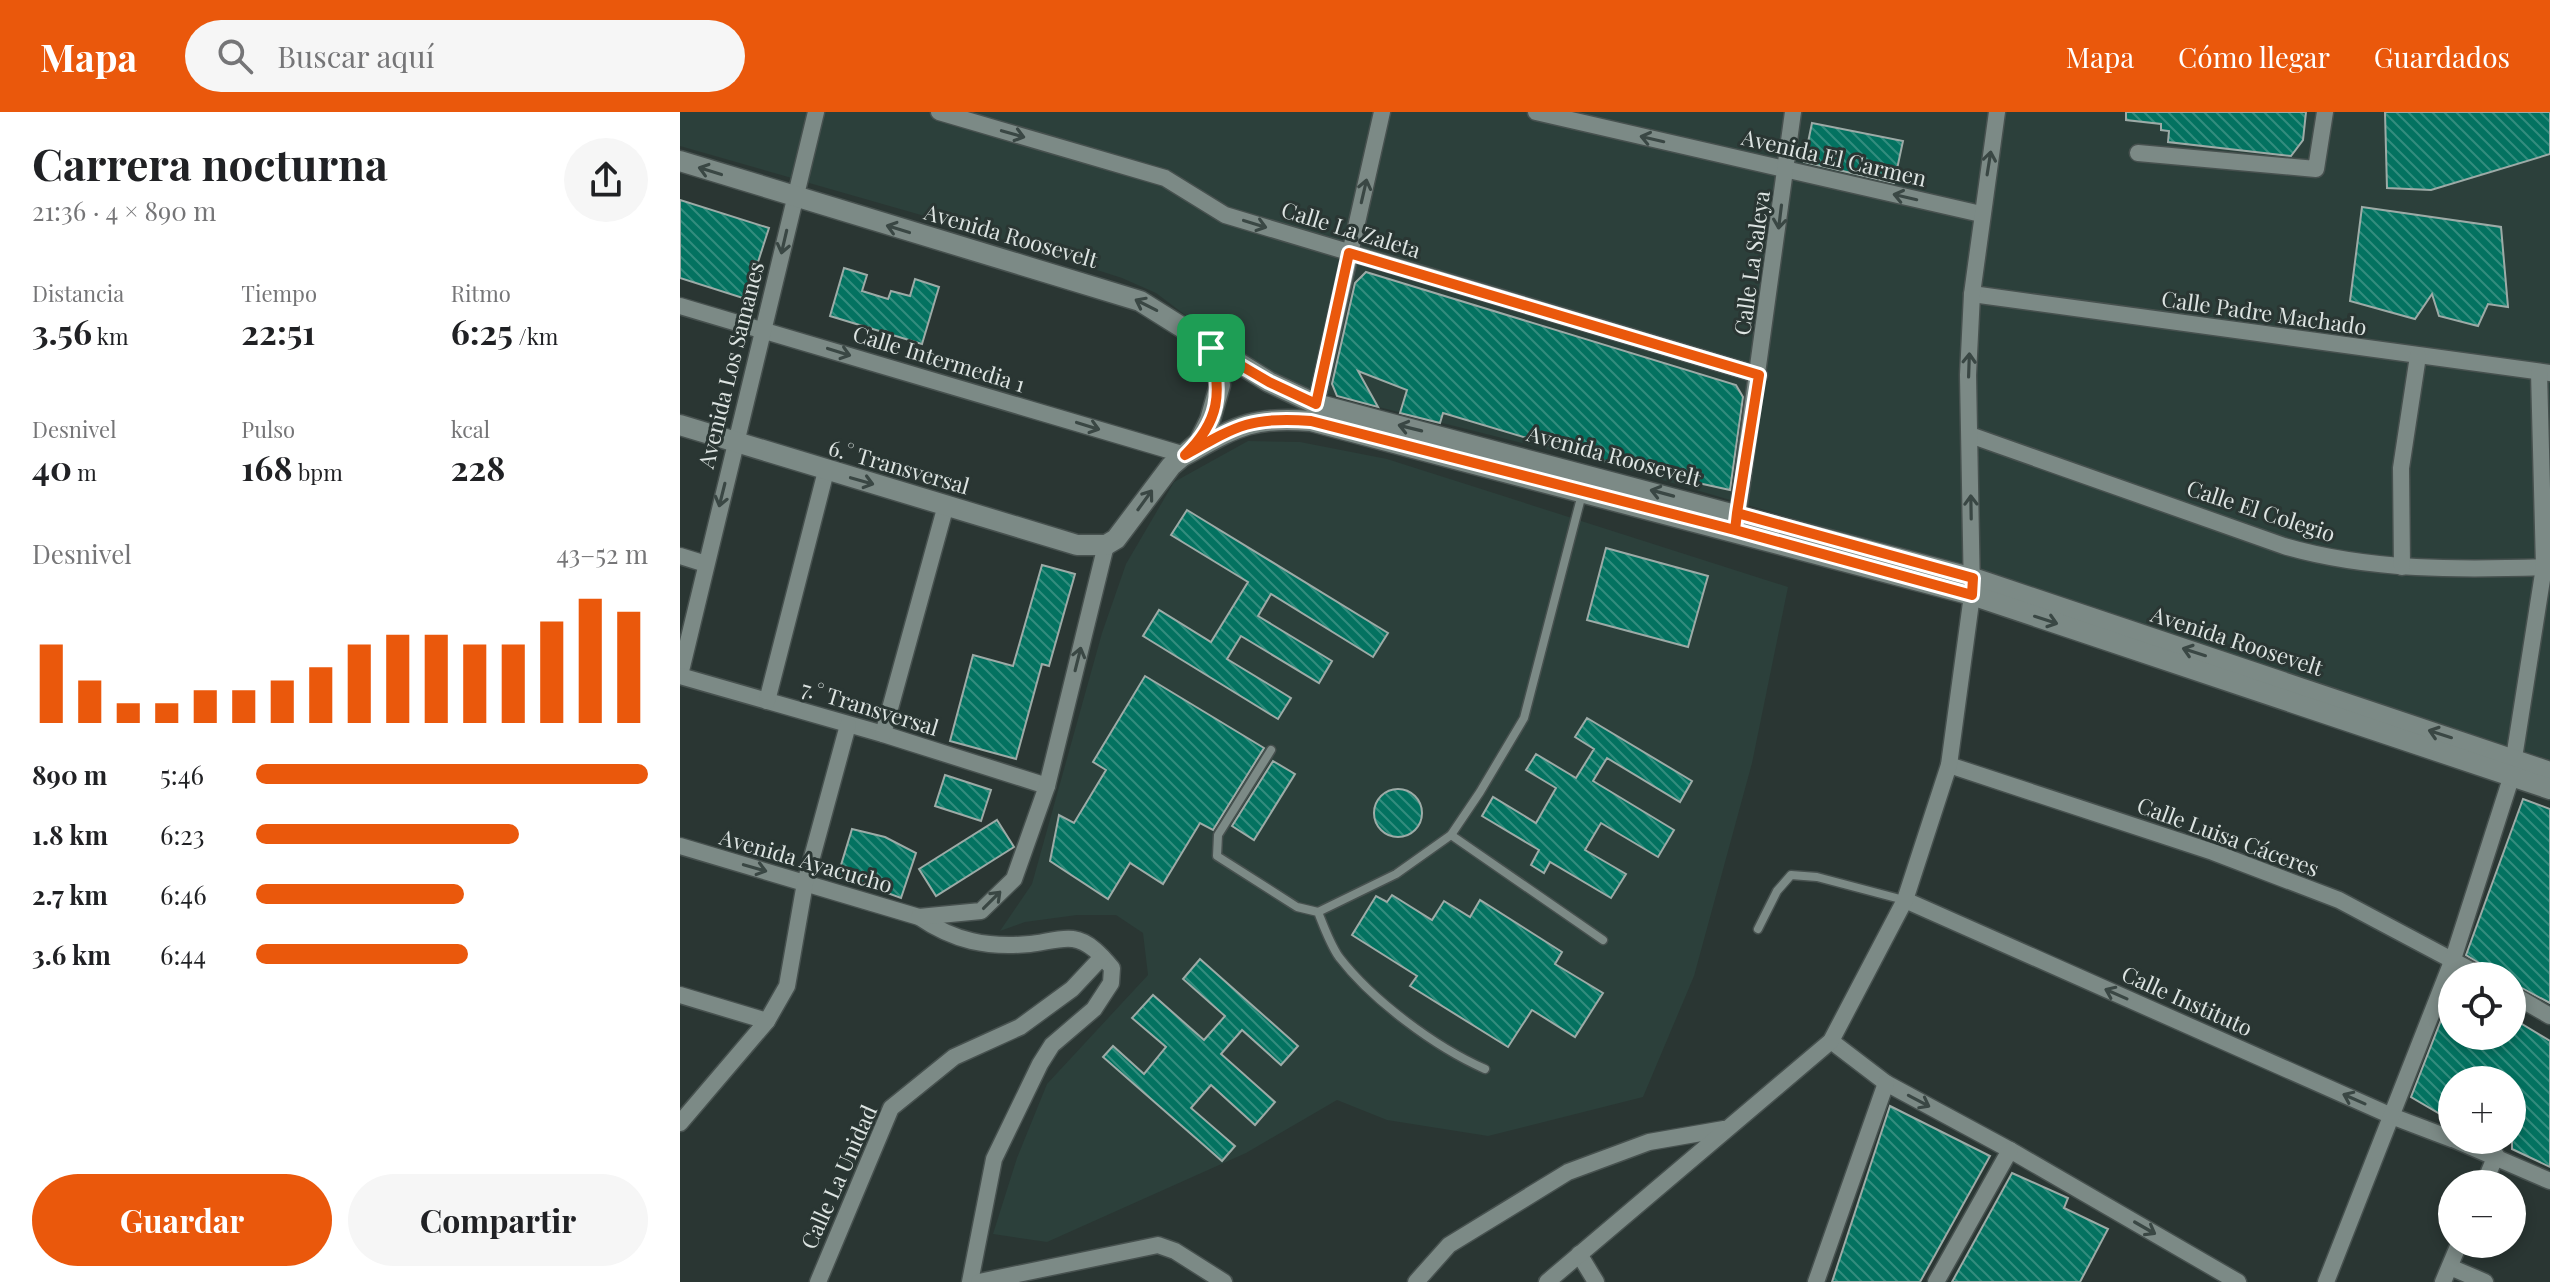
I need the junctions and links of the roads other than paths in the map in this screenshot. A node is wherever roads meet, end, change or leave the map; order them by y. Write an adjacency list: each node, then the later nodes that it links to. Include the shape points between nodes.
1 (816, 112): 11 (street, Avenida Los Samanes)
2 (939, 112): 13 (street, Calle La Zaleta, one-way to 13, via 1165,178 1225,215)
3 (1382, 112): 13 (street, one-way to 3)
4 (1536, 112): 10 (street, Avenida El Carmen, one-way to 4)
5 (1793, 112): 10 (street, Calle La Saleya)
6 (1997, 112): 12 (street, one-way to 6)
7 (2325, 112): 8 (street, via 2316,169)
8 (2138, 153)
9 (680, 161): 11 (street, Avenida Roosevelt, one-way to 9)
10 (1786, 170): 12 (street, Avenida El Carmen, one-way to 10); 20 (street, Calle La Saleya, one-way to 20)
11 (794, 197): 16 (street, Avenida Los Samanes, one-way to 16); 17 (street, Avenida Roosevelt, one-way to 11, via 1140,301)
12 (1981, 214): 14 (street)
13 (1349, 253): 20 (street, Calle La Zaleta); 21 (street)
14 (1972, 294): 18 (street, Calle Padre Machado); 23 (street, one-way to 14)
15 (680, 306): 16 (street, Calle Intermedia 1)
16 (764, 329): 24 (street, Avenida Los Samanes); 25 (street, Calle Intermedia 1, one-way to 25)
17 (1211, 348): 21 (street, Avenida Roosevelt); 25 (street, via 1218,399 1199,442)
18 (2418, 356): 19 (street, Calle Padre Machado); 33 (street, via 2402,452)
19 (2544, 373): 34 (street)
20 (1759, 375): 29 (street, Calle La Saleya)
21 (1316, 404): 29 (street, Avenida Roosevelt, one-way to 21)
22 (680, 425): 24 (street, 6.° Transversal)
23 (1970, 435): 33 (street, Calle El Colegio, via 2284,546 2345,561); 35 (street, one-way to 23)
24 (735, 442): 26 (street, 6.° Transversal); 32 (street, Avenida Los Samanes, one-way to 32)
25 (1185, 455): 27 (street, Avenida Roosevelt, via 1224,431 1265,418 1300,420); 30 (street, one-way to 25)
26 (826, 471): 28 (street, 6.° Transversal, one-way to 28); 37 (street)
27 (1583, 490): 29 (street, Avenida Roosevelt); 45 (lane, via 1524,718)
28 (946, 505): 30 (street, 6.° Transversal, via 1077,545); 39 (street)
29 (1736, 522): 35 (street, Avenida Roosevelt)
30 (1106, 545): 44 (street, one-way to 30)
31 (680, 556): 32 (street)
32 (706, 564): 36 (street, Avenida Los Samanes)
33 (2402, 567): 34 (street, Calle El Colegio)
34 (2547, 567): 42 (street)
35 (1972, 587): 41 (street); 42 (street, Avenida Roosevelt)
36 (680, 676): 37 (street, 7.° Transversal)
37 (767, 701): 38 (street, 7.° Transversal)
38 (848, 725): 39 (street, 7.° Transversal); 47 (street)
39 (883, 734): 44 (street, 7.° Transversal)
40 (1271, 750): 49 (lane, via 1218,835 1217,856 1297,907)
41 (1949, 765): 48 (street); 54 (street, Calle Luisa Cáceres, via 2213,852 2339,900)
42 (2513, 766): 43 (street, Avenida Roosevelt); 54 (street)
43 (2548, 779)
44 (1047, 786): 50 (street, one-way to 44, via 981,911 1014,879)
45 (1451, 835): 49 (lane, via 1396,874); 52 (lane)
46 (680, 846): 47 (street, Avenida Ayacucho, one-way to 47)
47 (805, 883): 50 (street, Avenida Ayacucho); 59 (street, via 787,986)
48 (1905, 900): 51 (lane, via 1791,875); 60 (street); 63 (street, Calle Instituto, one-way to 48)
49 (1318, 912): 61 (lane, via 1337,954 1362,984 1456,1056)
50 (919, 917): 53 (street, via 961,941 1004,946 1073,939)
51 (1758, 929)
52 (1603, 940)
53 (1102, 957): 73 (street, Calle La Unidad, via 1072,989 1020,1027 954,1057 891,1108); 74 (street, via 1112,968 1111,983 1094,1009 1052,1045 994,1159)
54 (2453, 959): 55 (street, Calle Luisa Cáceres); 63 (street)
55 (2458, 962)
56 (680, 995): 59 (street)
57 (2526, 1002): 58 (street)
58 (2550, 1016)
59 (767, 1021): 64 (street)
60 (1831, 1041): 62 (street); 65 (street)
61 (1485, 1069)
62 (1886, 1083): 67 (street, one-way to 67); 80 (street)
63 (2394, 1117): 66 (street, Calle Instituto); 83 (street)
64 (680, 1123)
65 (1726, 1128): 71 (street); 77 (street, via 1649,1142 1568,1172 1449,1245)
66 (2438, 1133)
67 (2010, 1150): 81 (street); 82 (street, one-way to 82)
68 (2496, 1155): 69 (street); 70 (street, Calle Instituto)
69 (2490, 1170)
70 (2550, 1181)
71 (1579, 1254): 78 (street); 79 (street)
72 (2447, 1274): 84 (street)
73 (818, 1282)
74 (970, 1282)
75 (979, 1282): 76 (street, via 1158,1245)
76 (1224, 1282)
77 (1416, 1282)
78 (1547, 1282)
79 (1596, 1282)
80 (1816, 1282)
81 (1936, 1282)
82 (2238, 1282)
83 (2326, 1282)
84 (2485, 1282)

